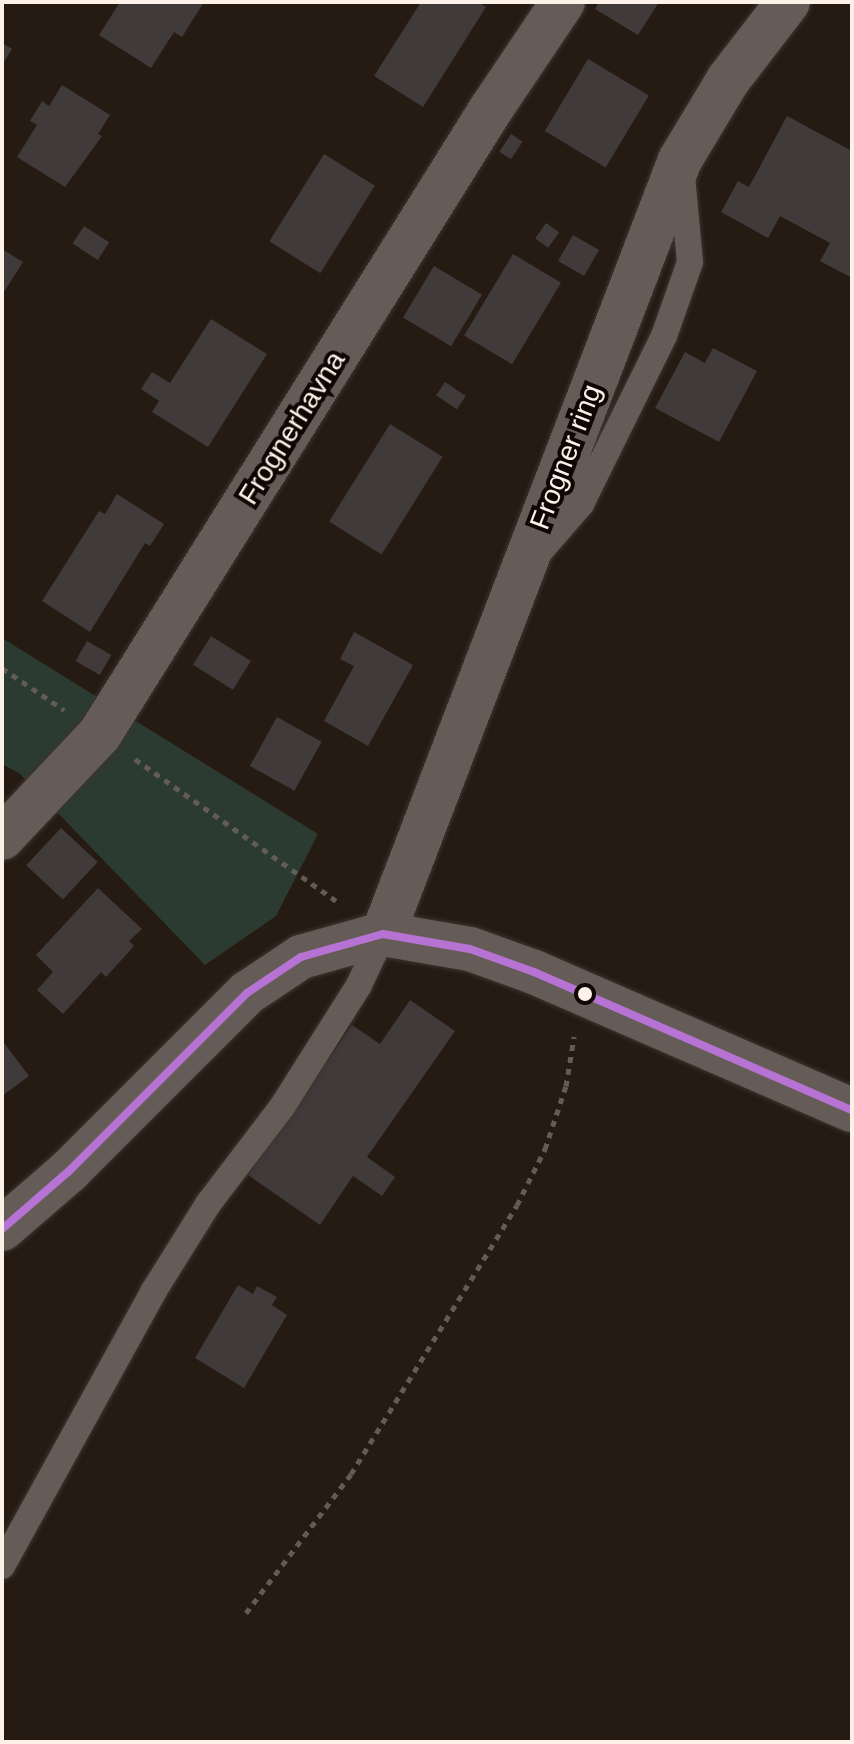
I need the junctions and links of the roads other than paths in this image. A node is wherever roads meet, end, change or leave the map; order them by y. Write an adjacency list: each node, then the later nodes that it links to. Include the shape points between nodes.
1 (563, 2): 3 (street, Frognerhavna, via 100,734)
2 (788, 2): 4 (street, Frogner ring, via 728,80 680,160)
3 (2, 838)
4 (383, 934): 5 (street, via 470,949); 6 (street, via 301,957 247,993 69,1171); 7 (lane, via 359,985 282,1107 208,1204 153,1292)
5 (852, 1110)
6 (2, 1229)
7 (2, 1566)

